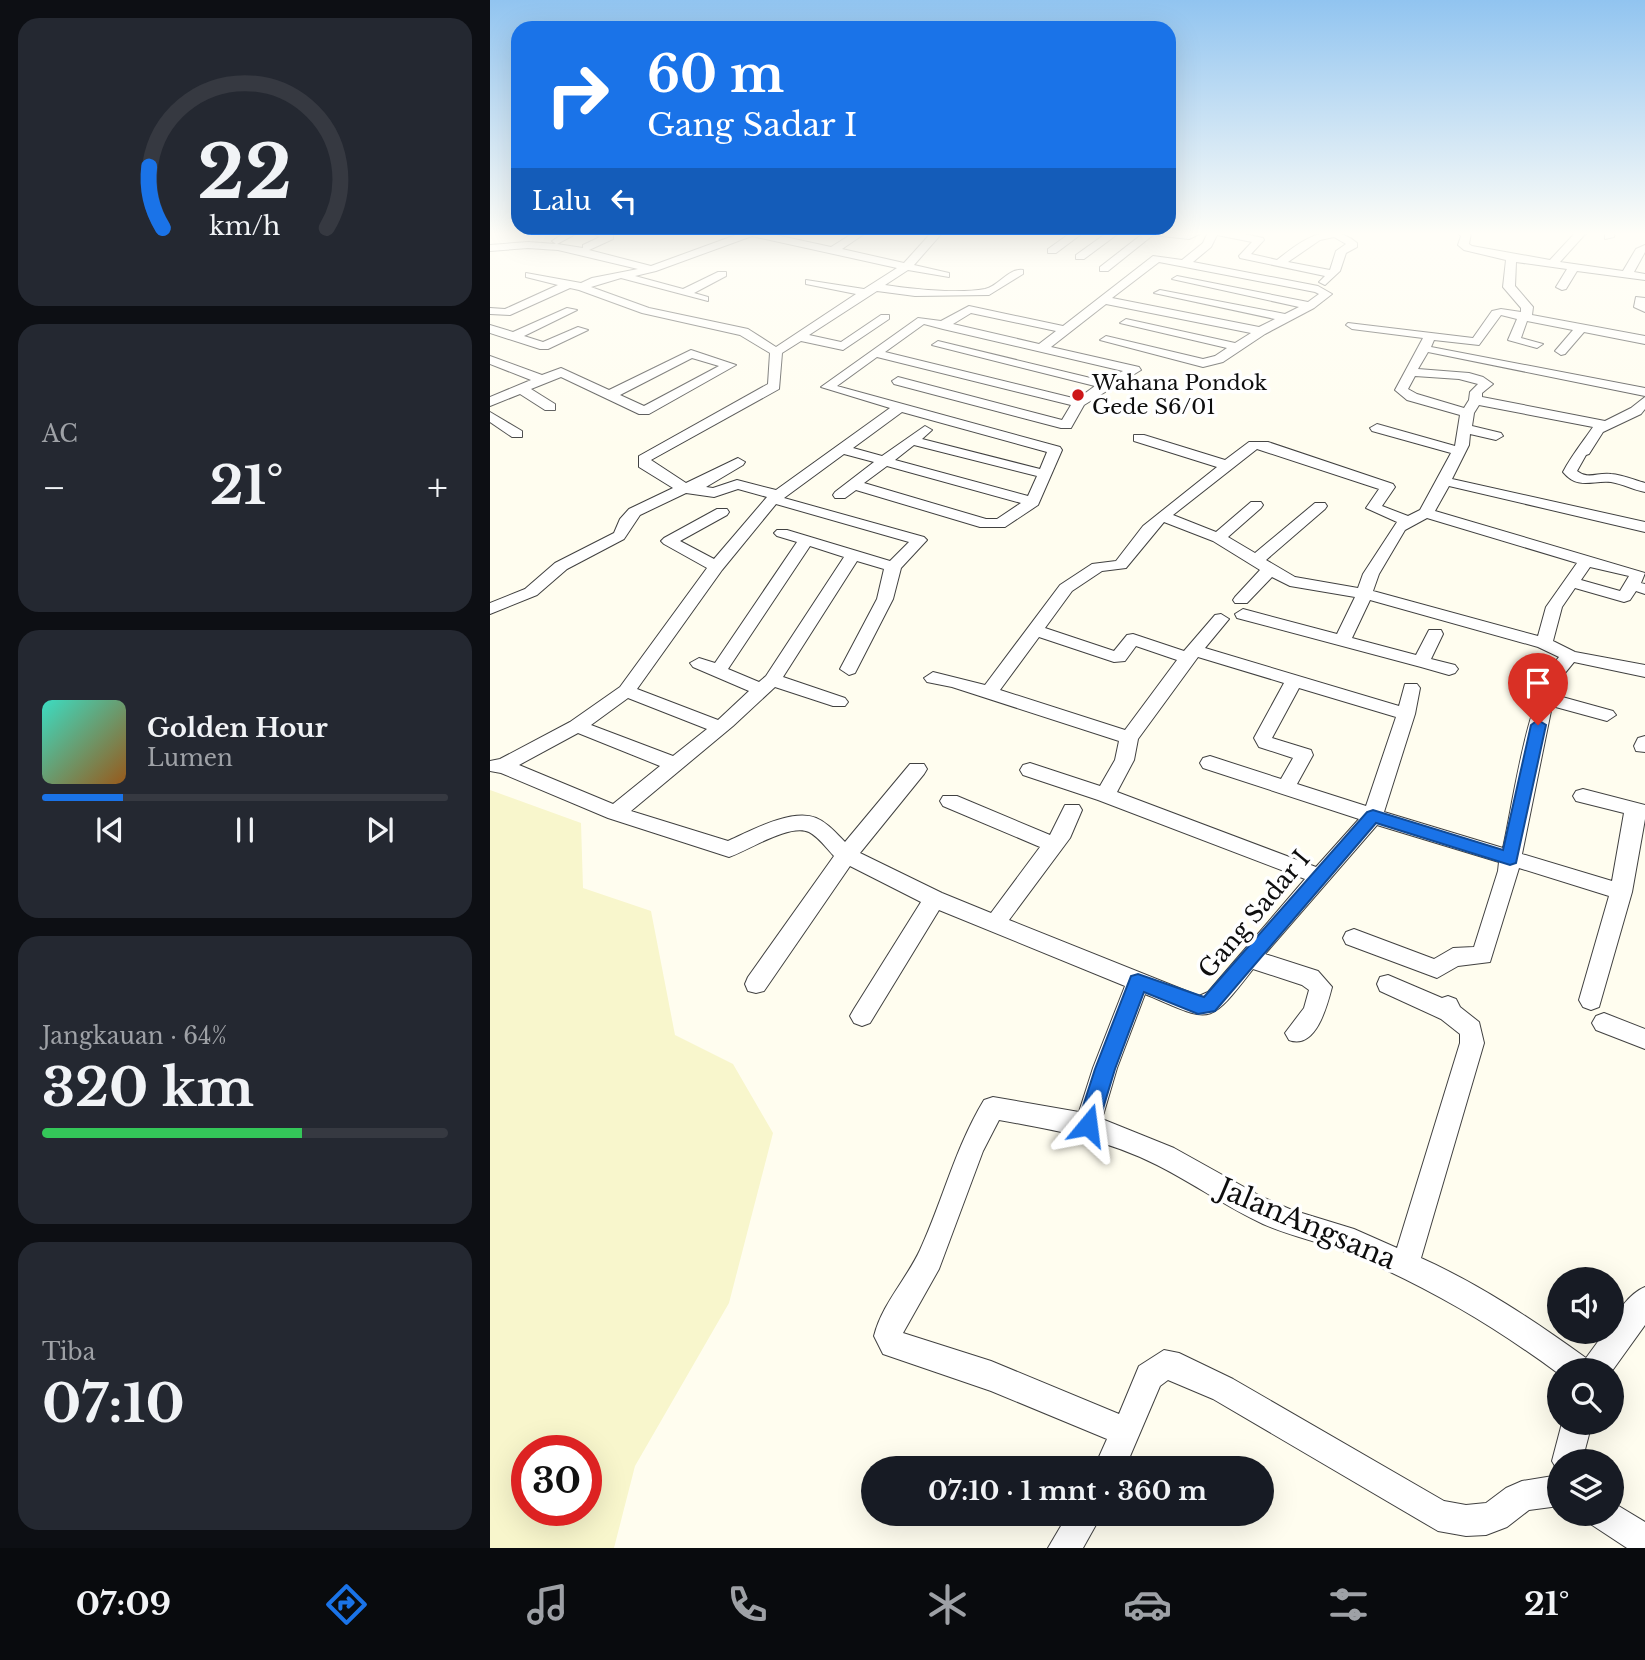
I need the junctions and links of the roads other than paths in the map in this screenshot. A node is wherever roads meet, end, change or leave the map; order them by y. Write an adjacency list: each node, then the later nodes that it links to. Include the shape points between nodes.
1 (525, 304): 14 (street, via 506,313)
2 (628, 304): 35 (street, via 744,332)
3 (849, 304): 27 (street)
4 (1099, 304): 24 (street)
5 (1128, 304): 12 (street)
6 (1146, 304): 12 (street)
7 (1217, 304): 17 (street)
8 (1304, 304): 11 (street)
9 (1313, 304): 11 (street)
10 (1525, 304): 16 (street, via 1528,312)
11 (1310, 306): 17 (street)
12 (1143, 307): 18 (street); 25 (street)
13 (571, 310): 26 (street)
14 (490, 311)
15 (885, 317): 27 (street, via 843,346)
16 (1523, 317): 21 (street); 28 (street, via 1496,313); 31 (street, via 1514,340)
17 (1286, 318): 25 (street)
18 (1126, 323): 33 (street); 33 (street, via 1102,343 1199,363 1219,359)
19 (943, 325): 24 (street, via 969,309); 32 (street); 36 (street, via 922,320)
20 (1352, 325): 30 (street)
21 (1581, 328): 29 (street); 34 (street)
22 (490, 329): 26 (street)
23 (582, 330): 26 (street, via 544,346)
24 (1068, 330): 32 (street)
25 (1261, 331): 33 (street)
26 (512, 337)
27 (799, 337): 35 (street)
28 (1479, 340): 30 (street); 37 (street)
29 (1645, 340)
30 (1426, 342): 37 (street); 42 (street)
31 (1537, 345)
32 (1043, 347): 44 (street, via 1135,370)
33 (1239, 347)
34 (1561, 351)
35 (776, 352): 72 (street, via 774,386 644,460)
36 (875, 353): 39 (street); 53 (street, via 827,387)
37 (1474, 358): 46 (street)
38 (490, 360): 40 (street)
39 (919, 363): 44 (street, via 942,342); 51 (street); 51 (street, via 892,384 1066,425)
40 (506, 365): 41 (street); 43 (street)
41 (490, 372)
42 (1410, 372): 48 (street, via 1429,376 1442,372 1486,382 1476,392); 54 (street, via 1403,393)
43 (540, 379): 45 (street); 47 (street, via 564,372)
44 (1105, 385): 51 (street)
45 (521, 389): 50 (street); 52 (street)
46 (1645, 393)
47 (611, 394): 47 (street, via 640,411 647,410 730,365 691,355)
48 (1476, 400): 54 (street); 56 (street)
49 (1645, 401): 56 (street, via 1636,411)
50 (490, 402)
51 (1079, 403)
52 (550, 407)
53 (899, 408): 64 (street); 69 (street, via 1055,450)
54 (1466, 414): 58 (street)
55 (490, 416): 60 (street)
56 (1606, 425): 73 (street, via 1580,452 1572,475 1591,482 1612,478)
57 (1377, 428): 65 (street)
58 (1465, 429): 61 (street); 65 (street)
59 (925, 430): 63 (street)
60 (517, 433)
61 (1496, 436)
62 (1139, 438): 68 (street)
63 (912, 440): 66 (street); 69 (street)
64 (841, 449): 66 (street); 75 (street)
65 (1459, 451): 70 (street)
66 (886, 461): 71 (street); 76 (street)
67 (738, 462): 72 (street, via 699,485)
68 (1226, 464): 81 (street); 82 (street, via 1254,445 1263,445 1388,487 1373,508)
69 (1044, 474): 76 (street)
70 (1444, 481): 80 (street); 83 (street)
71 (854, 485): 74 (street); 76 (street, via 993,526)
72 (684, 488): 75 (street, via 714,493 733,484); 95 (street, via 635,513 619,536 561,566 531,592)
73 (1645, 488)
74 (841, 495)
75 (775, 497): 90 (street); 91 (street, via 918,538)
76 (1032, 502)
77 (1256, 505): 85 (street)
78 (1320, 506): 89 (street)
79 (722, 512): 90 (street, via 669,541)
80 (1426, 513): 82 (street); 88 (street)
81 (1162, 516): 85 (street); 97 (street, via 1120,565 1098,567 1066,588)
82 (1410, 522): 94 (street, via 1399,527 1371,573)
83 (1645, 527)
84 (782, 533): 86 (street)
85 (1218, 538): 89 (street)
86 (805, 542): 87 (street); 107 (street)
87 (852, 556): 91 (street); 111 (street)
88 (1586, 561): 92 (street); 93 (street, via 1638,574)
89 (1262, 565): 94 (street, via 1290,580); 99 (street, via 1242,607)
90 (716, 567): 113 (street)
91 (892, 567): 105 (street, via 885,599)
92 (1572, 582): 93 (street, via 1624,597); 100 (street, via 1554,607)
93 (1638, 587)
94 (1365, 594): 99 (street); 100 (street)
95 (490, 608)
96 (1221, 619): 101 (street)
97 (1035, 629): 101 (street, via 1115,657 1134,639); 114 (street)
98 (1435, 634): 103 (street)
99 (1342, 642): 103 (street)
100 (1544, 643): 102 (street)
101 (1191, 654): 110 (street); 121 (street)
102 (1570, 656): 108 (street); 115 (street, via 1556,671)
103 (1421, 662): 106 (street)
104 (699, 663): 107 (street)
105 (849, 669)
106 (1449, 669)
107 (719, 670): 111 (street)
108 (1645, 671)
109 (933, 678): 114 (street)
110 (1294, 680): 117 (street); 127 (street, via 1264,738 1266,743 1304,755)
111 (767, 685): 116 (street); 120 (street)
112 (1411, 688): 117 (street)
113 (626, 691): 119 (street); 120 (street)
114 (989, 692): 121 (street)
115 (1545, 698): 118 (street); 137 (street)
116 (839, 702)
117 (1406, 714): 134 (street)
118 (1606, 715)
119 (577, 726): 123 (street); 124 (street)
120 (720, 727): 123 (street)
121 (1129, 737): 128 (street, via 1130,745)
122 (1210, 763): 127 (street)
123 (674, 764): 133 (street)
124 (497, 766): 133 (street)
125 (917, 769): 136 (street)
126 (1030, 770): 128 (street)
127 (1285, 789): 134 (street)
128 (1105, 795): 138 (street)
129 (1583, 796): 132 (street)
130 (950, 800): 135 (street)
131 (1072, 810): 135 (street, via 1067,828)
132 (1640, 810): 139 (street)
133 (615, 813): 136 (street, Gang Sadar I, via 723,846 800,822 820,829)
134 (1373, 816): 137 (street); 138 (street, Gang Sadar I)
135 (1053, 844): 141 (street)
136 (846, 855): 140 (street, Gang Sadar I); 145 (street)
137 (1510, 858): 139 (street); 142 (street, via 1482,957 1452,957 1437,969)
138 (1319, 876): 143 (street, Gang Sadar I)
139 (1620, 892): 147 (street)
140 (934, 899): 141 (street, Gang Sadar I); 148 (street)
141 (996, 922): 144 (street, Gang Sadar I)
142 (1354, 938)
143 (1248, 958): 144 (street, Gang Sadar I, via 1209,1005 1198,1006); 150 (street, via 1310,978 1321,987 1314,1012)
144 (1138, 982): 152 (street)
145 (756, 984)
146 (1388, 984): 153 (street, via 1448,1009 1471,1029 1472,1044)
147 (1591, 1000)
148 (862, 1016)
149 (1604, 1023): 151 (street)
150 (1297, 1033)
151 (1645, 1039)
152 (1088, 1125): 153 (street, JalanAngsana, via 1165,1156 1289,1222 1354,1242); 157 (street, JalanAngsana, via 993,1108 972,1146 920,1279 889,1327 888,1336 893,1344 991,1376)
153 (1405, 1266): 155 (street, JalanAngsana, via 1484,1303)
154 (1645, 1301): 156 (street)
155 (1561, 1358)
156 (1604, 1358)
157 (1127, 1432): 158 (street); 159 (street, via 1150,1376 1164,1365 1223,1389 1438,1515 1478,1521 1496,1516 1534,1491)
158 (1115, 1456)
159 (1547, 1490)
160 (1078, 1526): 163 (street)
161 (1622, 1526): 162 (street)
162 (1645, 1541)
163 (1064, 1548)

